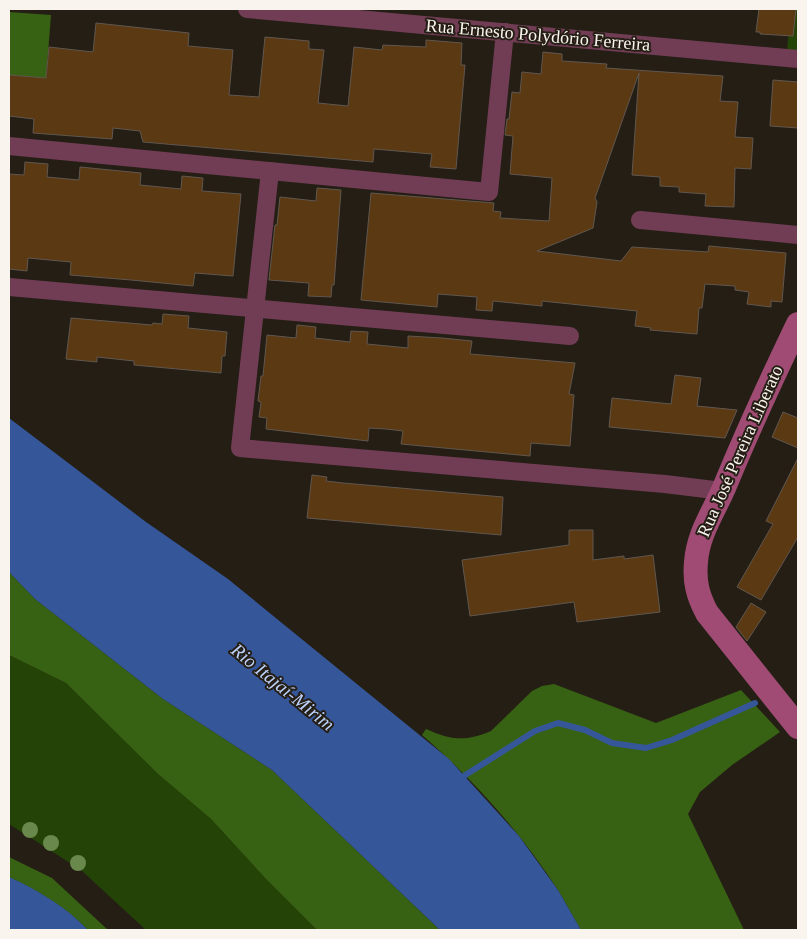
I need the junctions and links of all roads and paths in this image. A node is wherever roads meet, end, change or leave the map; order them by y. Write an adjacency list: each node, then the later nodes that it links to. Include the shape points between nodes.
1 (247, 9): 2 (street, Rua Ernesto Polydório Ferreira)
2 (506, 32): 3 (street, Rua Ernesto Polydório Ferreira); 5 (street, via 489,192)
3 (798, 60)
4 (9, 146): 5 (street)
5 (270, 171): 9 (street)
6 (640, 220): 7 (street)
7 (798, 235)
8 (9, 287): 9 (street)
9 (255, 309): 11 (street); 12 (street, via 240,448)
10 (798, 324): 12 (main road, Rua José Pereira Liberato)
11 (570, 336)
12 (722, 491): 13 (main road, Rua José Pereira Liberato, via 698,546 695,581 699,598 715,624)
13 (798, 727)

